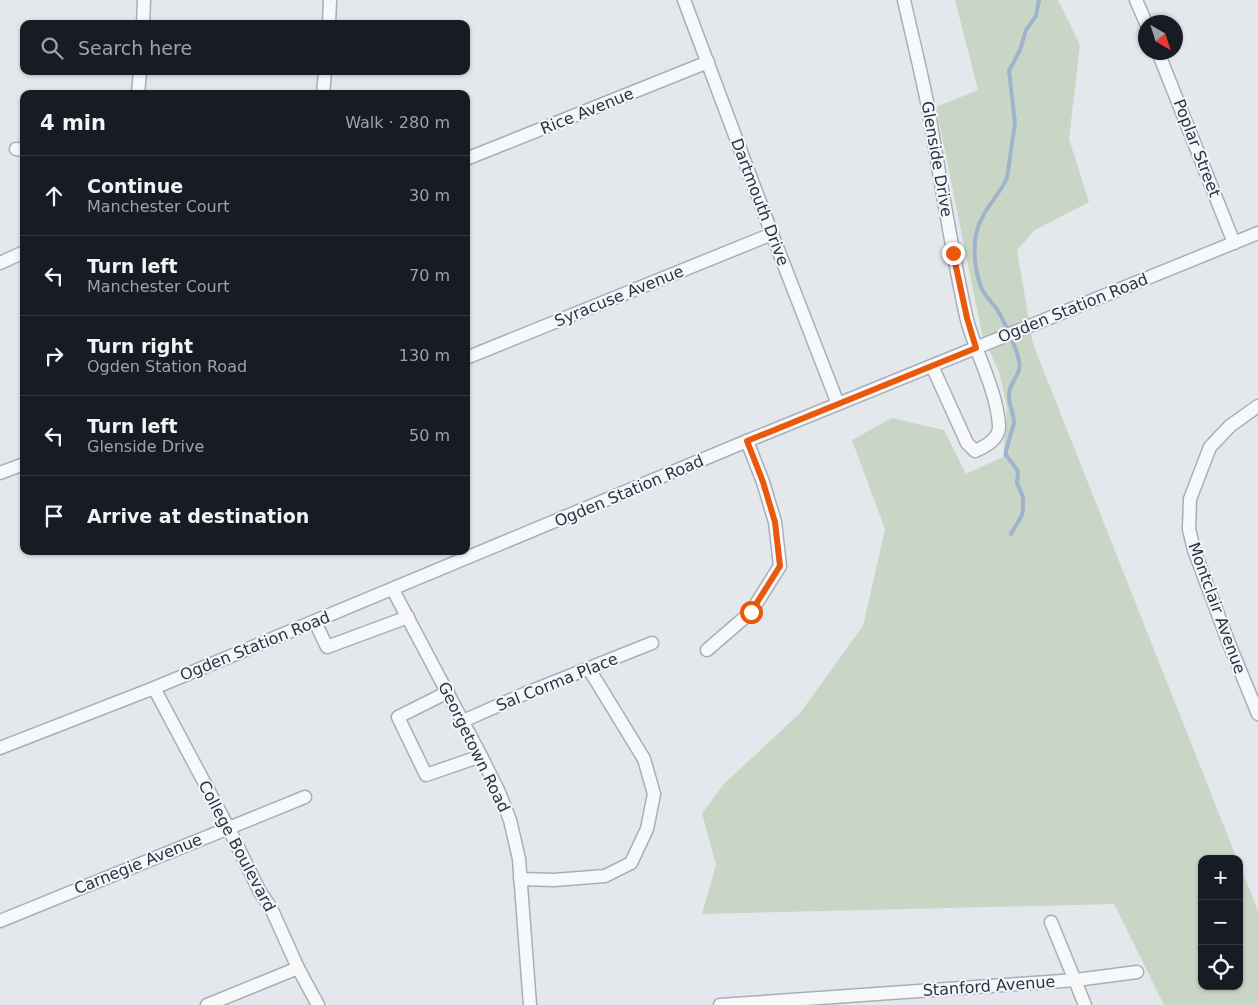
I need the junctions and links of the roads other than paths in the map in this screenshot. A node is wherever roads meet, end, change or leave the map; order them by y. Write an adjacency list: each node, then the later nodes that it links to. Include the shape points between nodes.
1 (144, 0): 7 (street)
2 (330, 0): 8 (street)
3 (684, 0): 10 (street, Dartmouth Drive)
4 (904, 0): 21 (street, Glenside Drive, via 927,105 955,262)
5 (1136, 0): 6 (street)
6 (1143, 15)
7 (143, 20)
8 (329, 20)
9 (1161, 60): 18 (street, Poplar Street)
10 (708, 62): 15 (street, Rice Avenue); 16 (street, Dartmouth Drive)
11 (140, 75): 13 (street)
12 (325, 75): 14 (street)
13 (138, 90)
14 (323, 90)
15 (470, 157)
16 (772, 234): 22 (street, Syracuse Avenue); 24 (street, Dartmouth Drive)
17 (1258, 234): 18 (street, Ogden Station Road)
18 (1234, 243): 21 (street, Ogden Station Road)
19 (20, 254): 20 (street)
20 (0, 263)
21 (976, 348): 23 (street, Ogden Station Road); 23 (street, Glenside Drive, via 992,389 999,427 991,443 975,451 968,444)
22 (470, 356)
23 (932, 366): 24 (street, Ogden Station Road)
24 (838, 404): 26 (street, Ogden Station Road)
25 (1258, 406): 37 (street, Montclair Avenue, via 1230,426 1210,448 1190,499 1189,529 1194,550)
26 (747, 441): 29 (street, Ogden Station Road); 33 (street, via 775,522 780,566 751,612)
27 (20, 466): 28 (street)
28 (0, 473)
29 (393, 590): 30 (street, Georgetown Road); 31 (street, Ogden Station Road)
30 (408, 617): 31 (street, via 327,648); 36 (street, Georgetown Road)
31 (315, 622): 35 (street, Ogden Station Road)
32 (652, 643): 34 (street, Sal Corma Place)
33 (707, 650)
34 (589, 669): 38 (street, Sal Corma Place); 43 (street, via 644,759 654,794 646,829 631,863 605,876)
35 (154, 688): 39 (street, Ogden Station Road); 42 (street, College Boulevard)
36 (448, 692): 38 (street, Georgetown Road); 40 (street, via 398,717 426,775)
37 (1258, 714)
38 (463, 721): 40 (street, Georgetown Road)
39 (0, 748)
40 (481, 756): 43 (street, Georgetown Road, via 510,820)
41 (305, 797): 42 (street, Carnegie Avenue)
42 (228, 827): 44 (street, Carnegie Avenue); 46 (street, College Boulevard)
43 (520, 879): 52 (street, Georgetown Road)
44 (0, 921)
45 (1051, 922): 48 (street)
46 (298, 968): 50 (street); 51 (street, College Boulevard)
47 (1137, 972): 48 (street, Stanford Avenue)
48 (1076, 980): 49 (street, Stanford Avenue); 54 (street)
49 (845, 1000): 53 (street, Stanford Avenue)
50 (207, 1005)
51 (318, 1005)
52 (530, 1005)
53 (720, 1005)
54 (1085, 1005)

